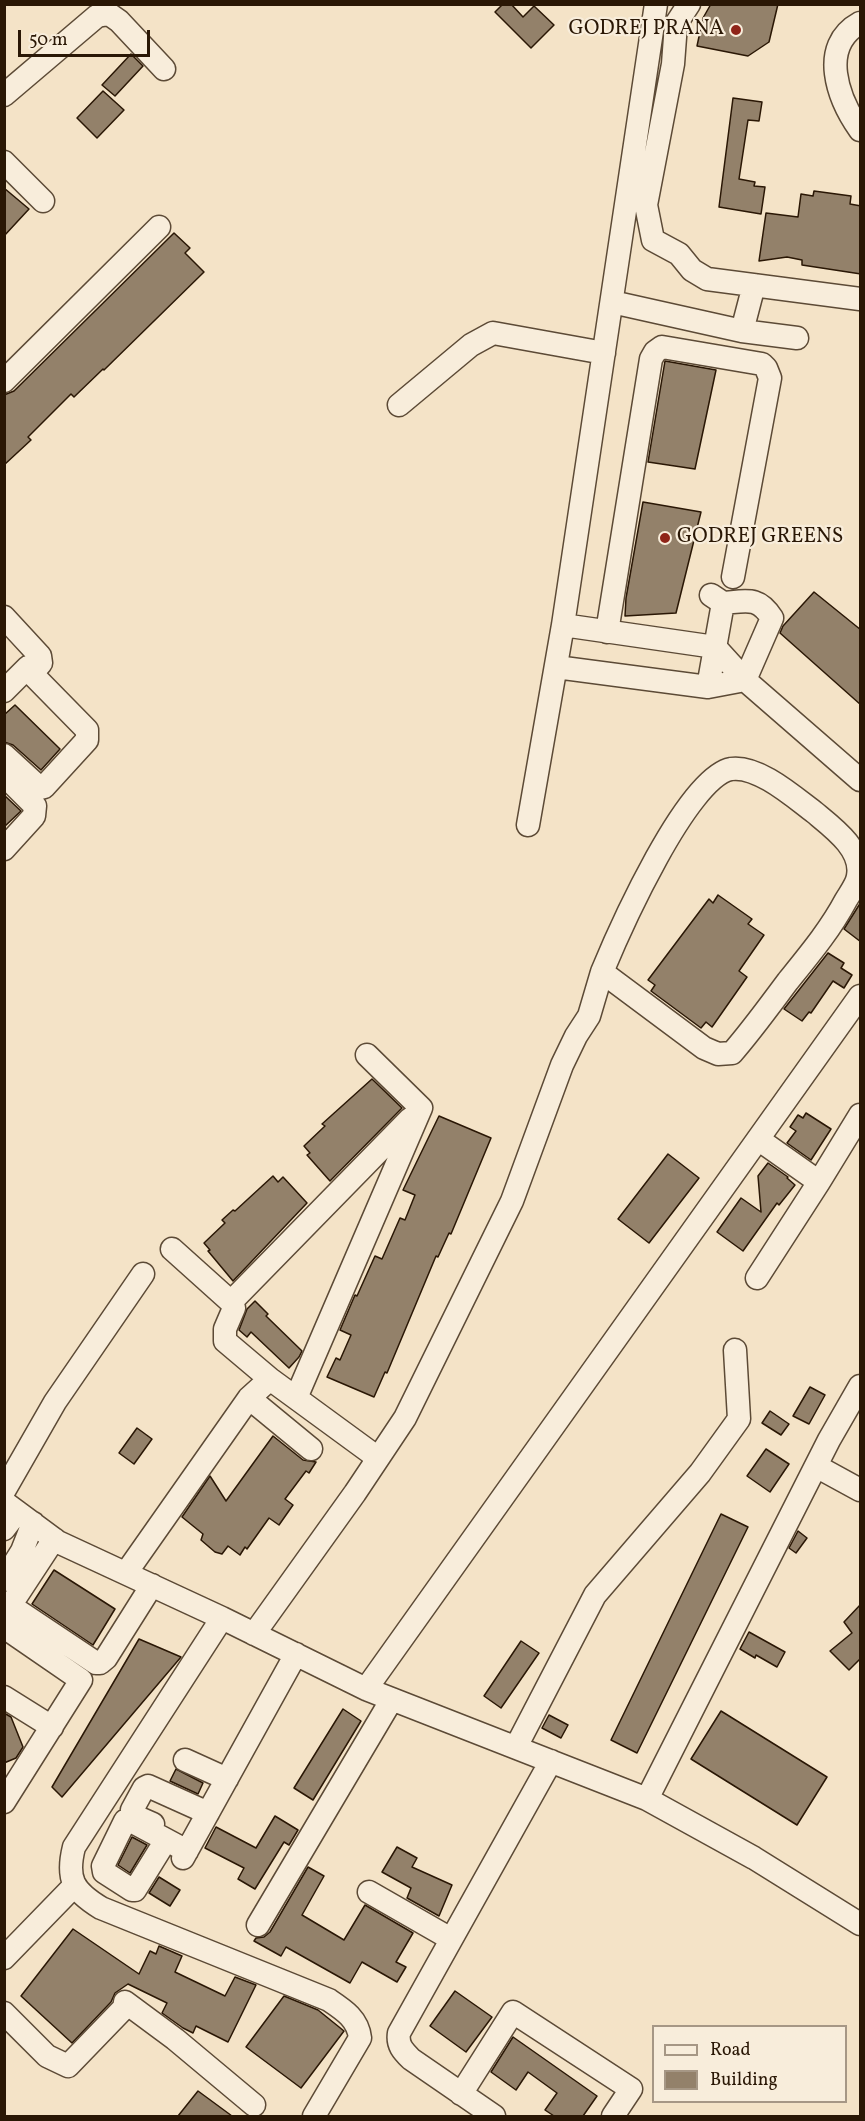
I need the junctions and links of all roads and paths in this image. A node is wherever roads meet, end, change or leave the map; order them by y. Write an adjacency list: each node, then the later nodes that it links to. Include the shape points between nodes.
1 (656, 4): 4 (street)
2 (689, 4): 5 (street, via 676,24)
3 (861, 23): 8 (street, via 839,42 835,63 840,92)
4 (648, 61): 5 (street); 14 (street)
5 (674, 64): 12 (street, via 646,205 653,240 679,254 692,270 707,279)
6 (164, 69): 7 (street, via 109,14 98,16)
7 (4, 95)
8 (861, 130)
9 (4, 162): 10 (street)
10 (43, 201)
11 (159, 227): 18 (street)
12 (754, 285): 13 (street); 15 (street)
13 (861, 299)
14 (612, 302): 15 (street); 17 (street)
15 (742, 331): 16 (street)
16 (797, 338)
17 (604, 353): 19 (street, via 493,333 471,345); 22 (street)
18 (4, 381)
19 (399, 405)
20 (732, 577): 23 (street, via 770,378 762,364 662,347 651,359)
21 (4, 617): 26 (street, via 40,656)
22 (563, 625): 23 (street); 25 (street)
23 (607, 632): 24 (street)
24 (715, 647): 27 (street); 27 (street, via 717,599 764,606 772,618); 28 (street)
25 (556, 667): 28 (street); 33 (street)
26 (34, 671): 29 (street, via 26,668); 30 (street, via 34,676 87,730 87,740 40,788)
27 (745, 680): 28 (street); 32 (street)
28 (708, 687)
29 (4, 691)
30 (4, 755)
31 (4, 776): 34 (street, via 35,806 36,812)
32 (861, 780)
33 (528, 825)
34 (4, 849)
35 (602, 972): 35 (street, via 704,1048 718,1054 732,1053 834,923 858,878 854,852 835,829 773,782 748,770 731,769 717,775 700,792 646,876); 52 (street, via 589,1016 562,1065 512,1201 405,1418)
36 (861, 996): 40 (street)
37 (367, 1055): 38 (street)
38 (421, 1108): 45 (street); 50 (street)
39 (861, 1115): 41 (street)
40 (758, 1139): 41 (street); 65 (street)
41 (819, 1182): 44 (street)
42 (172, 1249): 45 (street)
43 (143, 1274): 55 (street, via 55,1402)
44 (757, 1278)
45 (231, 1302): 47 (street, via 234,1308 225,1329 225,1341)
46 (735, 1350): 69 (street, via 739,1419 700,1473 595,1595)
47 (270, 1379): 49 (street); 50 (street)
48 (861, 1386): 53 (street)
49 (249, 1398): 51 (street); 58 (street)
50 (296, 1398): 52 (street)
51 (311, 1449)
52 (378, 1458): 63 (street)
53 (816, 1466): 54 (street); 73 (street)
54 (861, 1490)
55 (4, 1491)
56 (15, 1516): 57 (street); 59 (street, via 22,1551)
57 (54, 1539): 58 (street); 60 (street, via 12,1607 96,1663 106,1658)
58 (126, 1573): 60 (street)
59 (4, 1580)
60 (152, 1585): 61 (street)
61 (222, 1618): 63 (street); 78 (street, via 74,1847 70,1862)
62 (4, 1627): 68 (street, via 81,1680)
63 (254, 1634): 64 (street)
64 (296, 1654): 65 (street); 72 (street)
65 (366, 1689): 67 (street)
66 (4, 1696): 68 (street)
67 (392, 1699): 69 (street); 81 (street)
68 (52, 1727): 74 (street)
69 (516, 1747): 71 (street)
70 (185, 1760): 72 (street)
71 (550, 1761): 73 (street); 82 (street)
72 (227, 1779): 75 (street)
73 (648, 1798): 80 (street)
74 (4, 1802)
75 (208, 1814): 77 (street); 77 (street, via 152,1787 144,1788 133,1814)
76 (166, 1840): 77 (street)
77 (187, 1850)
78 (74, 1886): 83 (street); 87 (street, via 101,1908 341,2007 359,2027 360,2038)
79 (369, 1892): 82 (street)
80 (861, 1924)
81 (258, 1925)
82 (451, 1939): 85 (street, via 399,2032 398,2041 411,2059)
83 (4, 1958)
84 (4, 2013): 86 (street, via 47,2056 68,2066 124,2008 125,2002)
85 (461, 2094): 88 (street); 89 (street, via 513,2012 631,2089)
86 (254, 2105)
87 (314, 2116)
88 (494, 2116)
89 (613, 2116)

